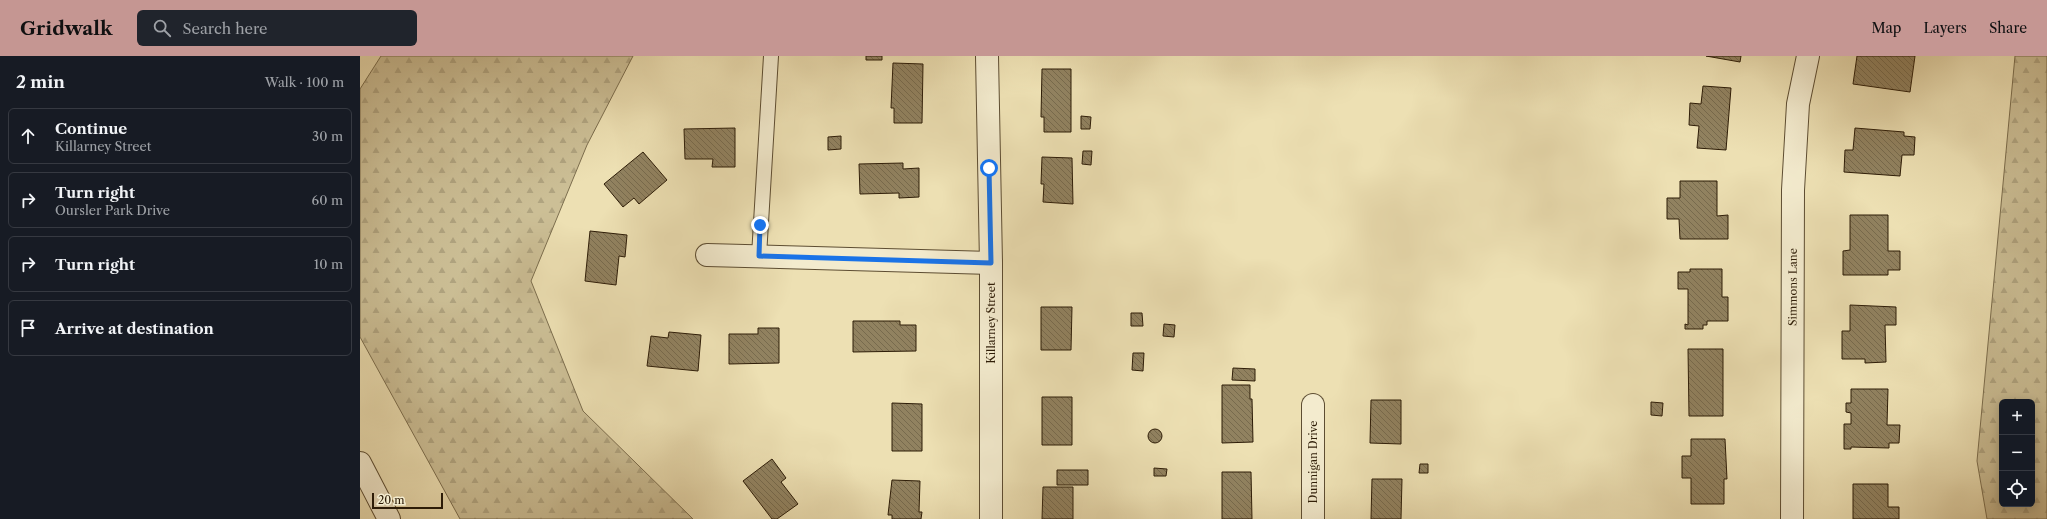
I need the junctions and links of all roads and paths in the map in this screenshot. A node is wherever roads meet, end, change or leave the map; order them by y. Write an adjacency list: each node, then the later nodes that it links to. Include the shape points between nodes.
1 (771, 56): 5 (lane)
2 (987, 56): 6 (street, Killarney Street)
3 (1808, 56): 12 (street, Simmons Lane, via 1798,104 1793,190)
4 (707, 254): 5 (street)
5 (759, 256): 6 (street)
6 (991, 263): 10 (street, Killarney Street)
7 (1313, 405): 11 (street, Dunnigan Drive)
8 (360, 463): 9 (street)
9 (389, 519)
10 (991, 519)
11 (1313, 519)
12 (1792, 519)

